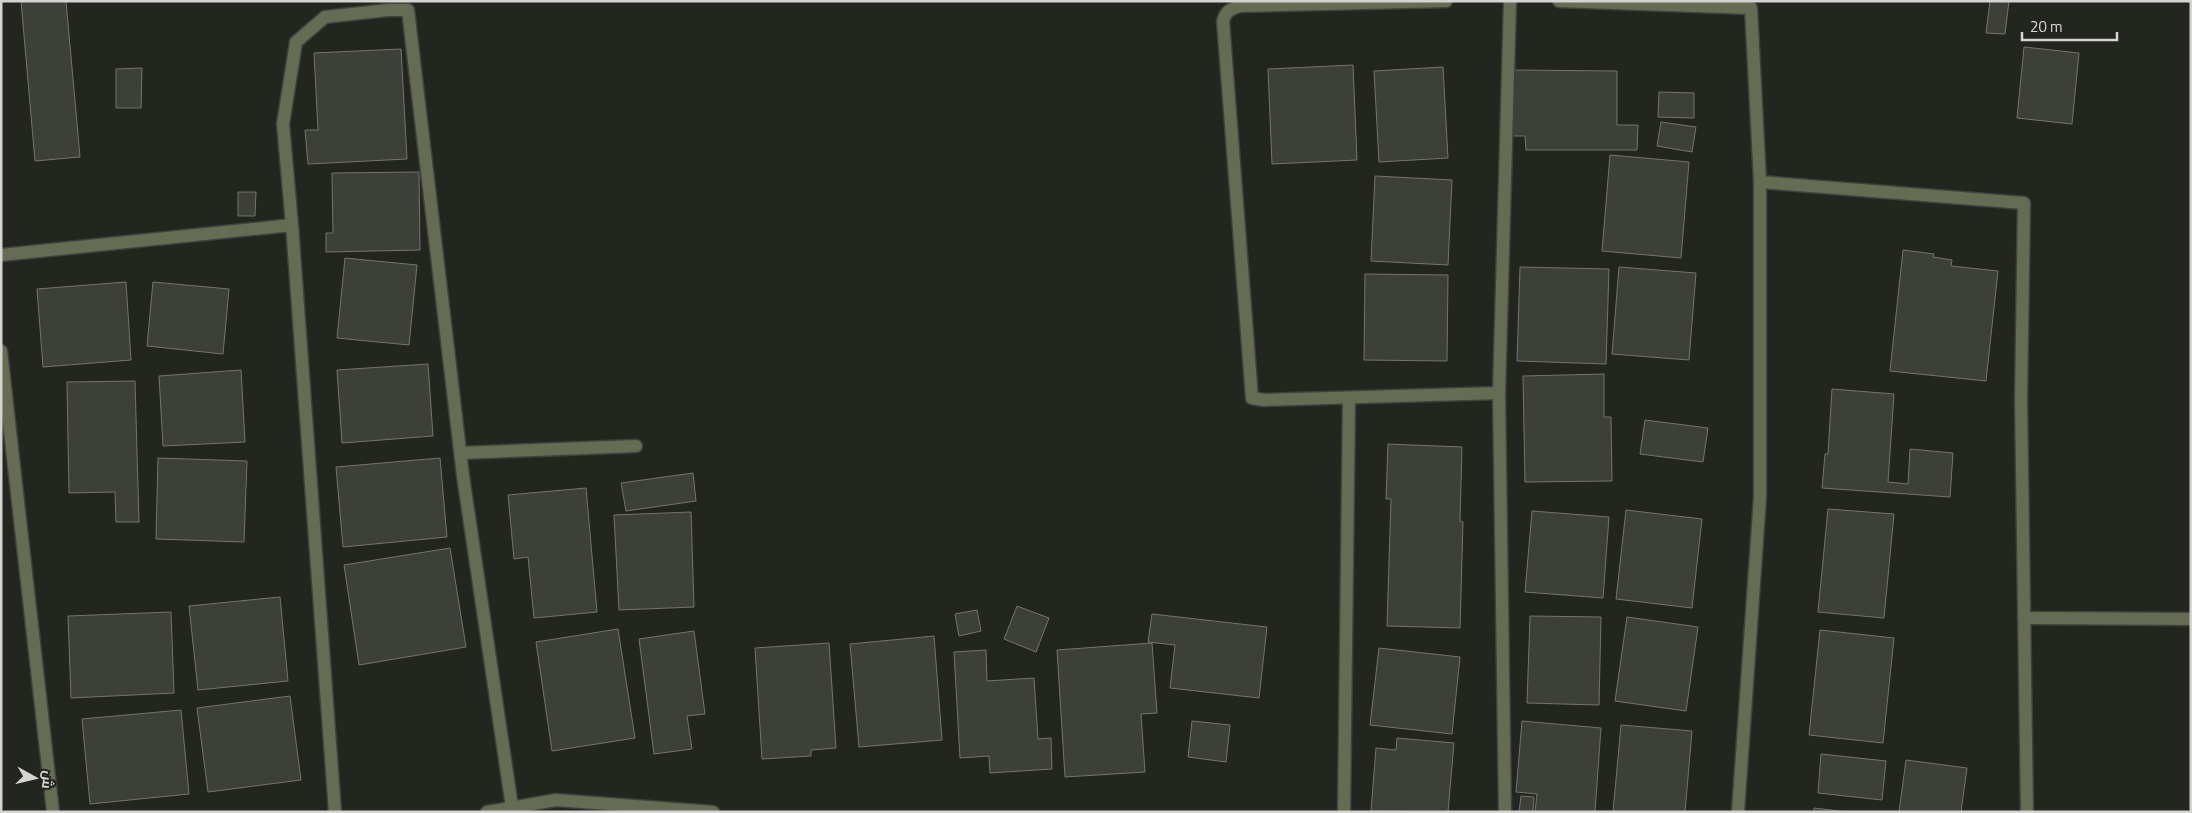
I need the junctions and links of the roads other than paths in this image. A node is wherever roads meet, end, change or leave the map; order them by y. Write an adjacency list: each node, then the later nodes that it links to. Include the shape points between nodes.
1 (1446, 1): 9 (street, via 1240,6 1229,10 1223,21 1252,398)
2 (1510, 1): 8 (street)
3 (1559, 1): 4 (street, via 1751,8)
4 (1760, 182): 12 (street, via 2024,204 2021,400); 21 (street, via 1760,496)
5 (292, 224): 6 (street); 11 (street, via 283,124 296,42 325,17 408,10); 16 (street)
6 (1, 255)
7 (1, 351): 15 (street)
8 (1499, 393): 9 (street); 20 (street)
9 (1349, 398): 19 (street)
10 (636, 446): 11 (street)
11 (461, 453): 14 (street)
12 (2024, 618): 13 (street); 22 (street)
13 (2191, 619)
14 (512, 808): 17 (street); 18 (street, via 556,800)
15 (52, 812)
16 (335, 812)
17 (487, 812)
18 (713, 812)
19 (1344, 812)
20 (1505, 812)
21 (1738, 812)
22 (2028, 812)

